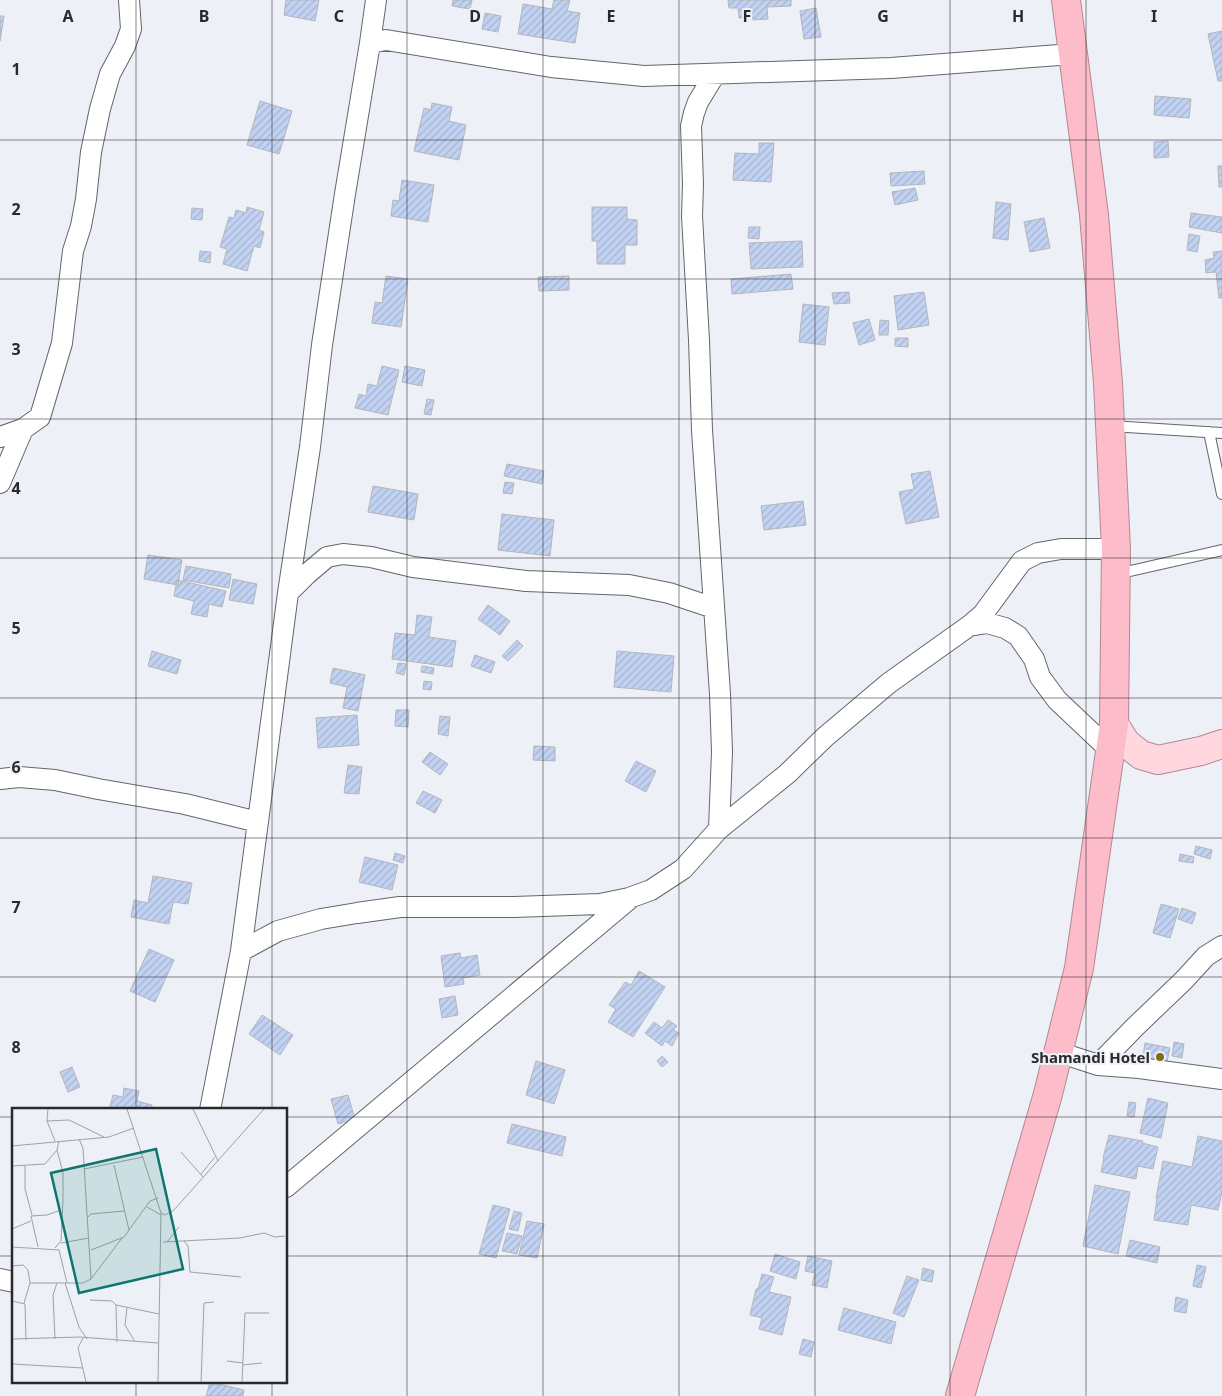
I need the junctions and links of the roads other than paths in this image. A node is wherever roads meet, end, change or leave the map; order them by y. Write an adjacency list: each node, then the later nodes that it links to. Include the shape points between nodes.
1 (129, 0): 8 (street, via 131,29 110,74 91,152 86,199 73,251 62,343 40,417)
2 (376, 0): 4 (street)
3 (1066, 0): 5 (highway)
4 (370, 44): 6 (street, via 386,40 532,64 644,76); 16 (street, via 322,345)
5 (1072, 54): 6 (street, via 891,68); 7 (highway, via 1094,215)
6 (715, 74): 17 (street, via 698,102 691,126 702,430)
7 (1110, 426): 9 (lane); 15 (highway)
8 (23, 428): 11 (street); 12 (street)
9 (1210, 432): 10 (lane); 13 (lane)
10 (1222, 433)
11 (0, 437)
12 (0, 483)
13 (1222, 494)
14 (1222, 550): 15 (lane)
15 (1116, 562): 18 (street, via 1061,549 1038,553 1022,561 983,614); 19 (highway)
16 (288, 593): 17 (street, via 327,556 343,554 526,581 629,585 669,593); 23 (street)
17 (714, 608): 24 (street, via 722,752)
18 (969, 626): 21 (street, via 987,623 1018,636 1034,659 1040,677 1057,700); 24 (street, via 889,683 787,774)
19 (1114, 724): 20 (main road, via 1126,743 1141,755 1158,760); 21 (highway)
20 (1222, 744)
21 (1111, 751): 28 (highway, via 1078,968)
22 (0, 779): 23 (street, via 55,780 185,804)
23 (258, 822): 27 (street)
24 (719, 829): 25 (street, via 683,869 651,890)
25 (629, 898): 27 (street, via 600,904 514,908 400,907 357,912 278,931); 32 (street)
26 (1222, 946): 29 (street, via 1206,956)
27 (241, 951): 31 (street)
28 (1058, 1052): 29 (street); 33 (highway)
29 (1098, 1065): 30 (street)
30 (1222, 1079)
31 (210, 1108)
32 (288, 1185)
33 (960, 1396)

